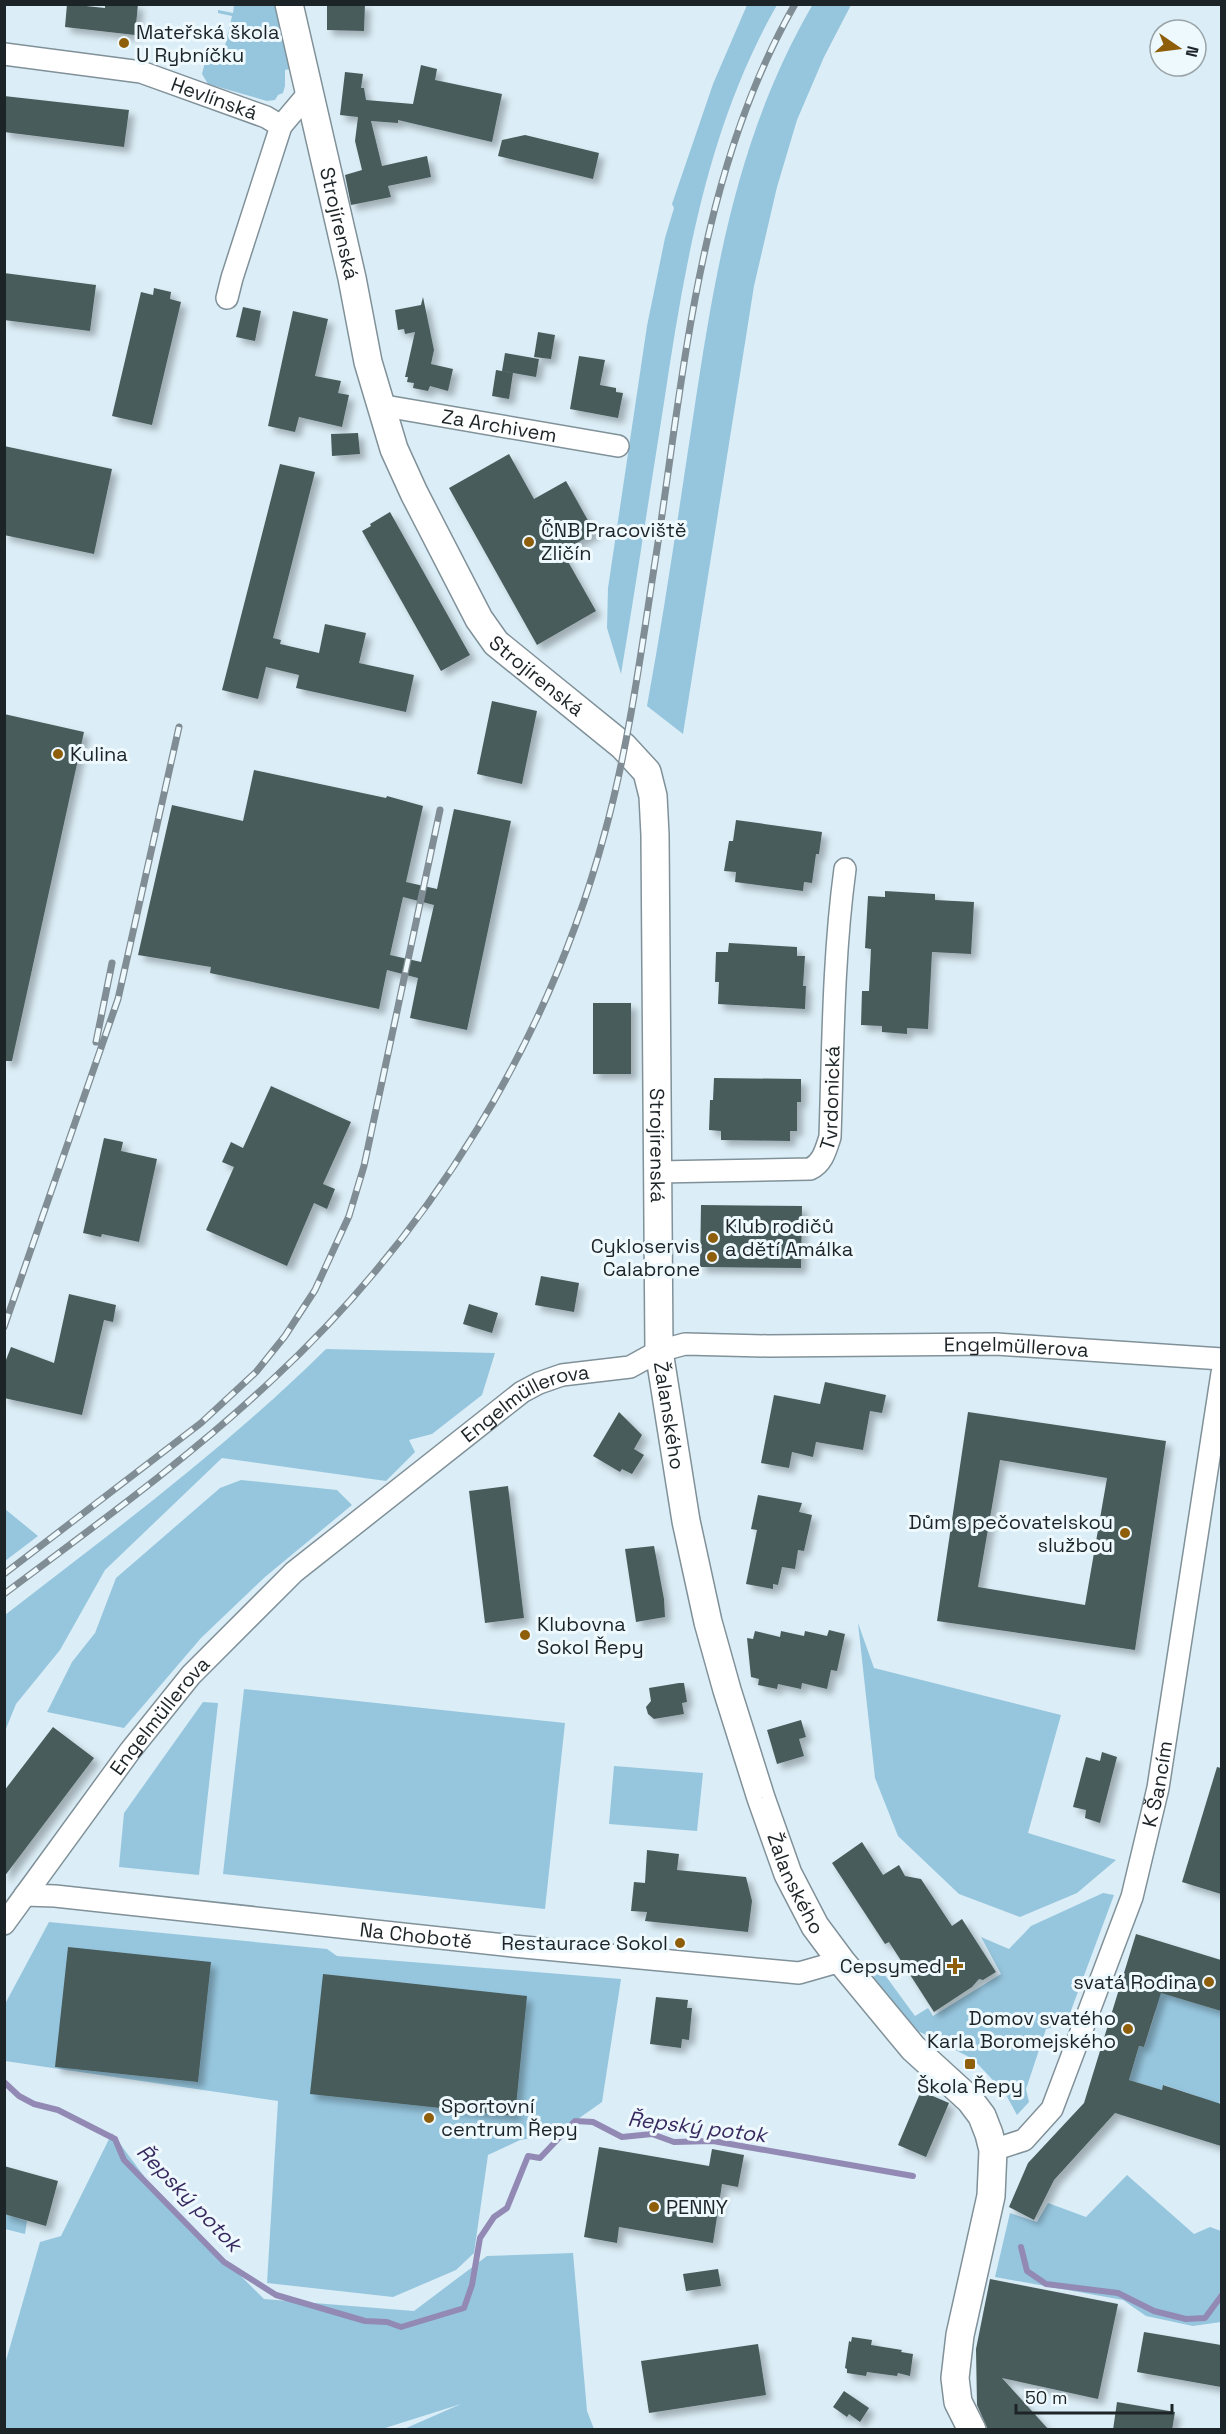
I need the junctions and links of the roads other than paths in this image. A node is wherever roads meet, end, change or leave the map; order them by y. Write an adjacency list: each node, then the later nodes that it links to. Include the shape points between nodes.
1 (289, 4): 3 (street, Strojírenská)
2 (4, 54): 4 (street, Hevlínská, via 141,72)
3 (308, 94): 4 (street); 6 (street, Strojírenská)
4 (281, 126): 5 (street)
5 (227, 298)
6 (379, 405): 7 (street, Za Archivem); 9 (street, Strojírenská, via 414,493 490,636 623,746 650,778 656,835)
7 (618, 446)
8 (845, 869): 9 (street, Tvrdonická, via 837,923 830,1137 826,1152 810,1168)
9 (658, 1172): 10 (street, Strojírenská)
10 (659, 1352): 11 (street, Engelmüllerova, via 685,1344 996,1344); 13 (street, Engelmüllerova, via 630,1367 562,1375 522,1392 294,1572 191,1675); 15 (street, Žalanského, via 686,1521 727,1690 788,1874 814,1926)
11 (1221, 1359)
12 (1221, 1373): 16 (street, K Šancím, via 1158,1788 1132,1897 1052,2109 1024,2140)
13 (25, 1895): 14 (street); 15 (street, Na Chobotě, via 799,1973)
14 (4, 1924)
15 (841, 1962): 16 (street, Žalanského, via 913,2048 970,2100 986,2126)
16 (993, 2150): 17 (street, Žalanského, via 991,2196 962,2324 955,2379 958,2402)
17 (972, 2430)

